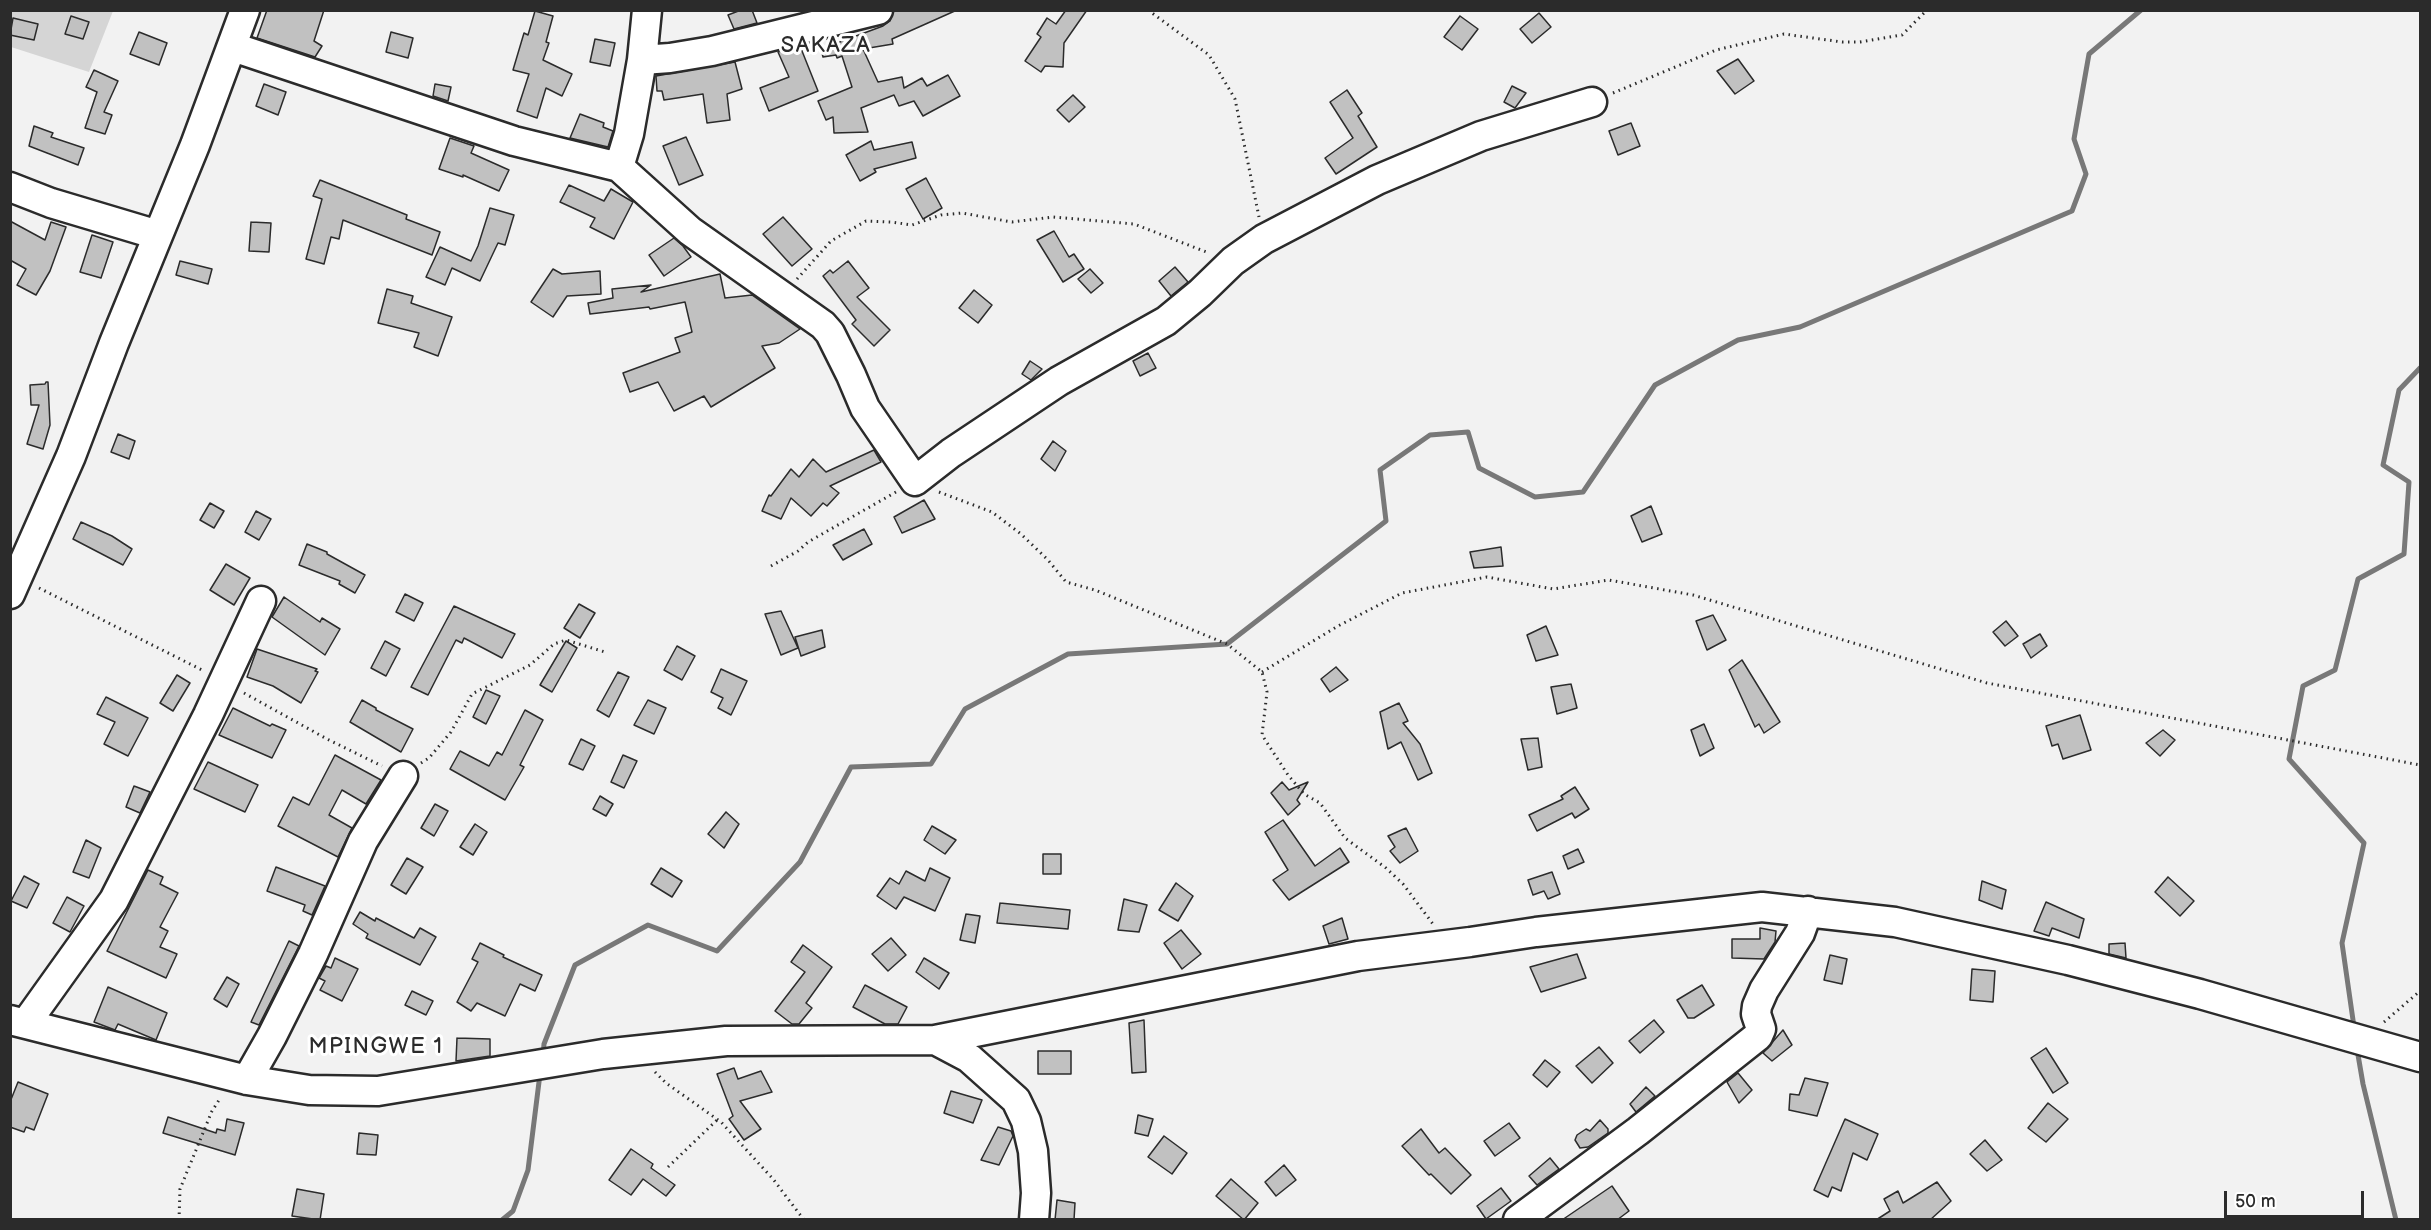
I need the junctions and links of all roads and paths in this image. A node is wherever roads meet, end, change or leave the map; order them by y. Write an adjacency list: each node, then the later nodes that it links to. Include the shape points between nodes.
1 (245, 10): 6 (street)
2 (646, 10): 7 (street)
3 (878, 10): 7 (street, via 712,51)
4 (1148, 10): 12 (path, via 1209,55 1234,99)
5 (1927, 10): 8 (path, via 1902,35 1860,42 1784,34 1753,40 1716,50)
6 (232, 47): 9 (street, via 514,141); 11 (street)
7 (642, 60): 9 (street)
8 (1592, 102): 12 (street, via 1481,136 1377,180)
9 (619, 167): 14 (street, via 690,231)
10 (10, 187): 11 (street)
11 (158, 235): 17 (street, via 71,456)
12 (1264, 239): 13 (street)
13 (1233, 261): 14 (path, via 1134,224 1053,217 1012,222 962,213 940,215 912,225 866,221 831,241); 15 (street, via 1166,321 1059,381)
14 (783, 295): 15 (street, via 830,333 865,408)
15 (915, 481): 16 (path); 20 (path, via 992,512 1021,534 1066,582 1227,645)
16 (771, 566)
17 (10, 594)
18 (261, 600): 26 (street, via 198,736 114,900)
19 (605, 652): 22 (path, via 566,640 530,665 472,694 451,732 429,758)
20 (1262, 672): 21 (path, via 1402,593 1487,578 1553,589 1609,580 1693,595 1988,683); 24 (path, via 1267,693 1263,735 1288,775 1304,794 1320,803 1345,838 1403,884)
21 (2421, 765)
22 (403, 776): 31 (street, via 363,841 313,954)
23 (1808, 911): 24 (street, via 1762,907 1696,913); 28 (street, via 1895,922 2068,960); 37 (street, via 1800,933 1757,1006 1761,1029 1758,1036)
24 (1448, 945): 27 (street, via 1358,956)
25 (2421, 991): 28 (path)
26 (18, 1022): 31 (street)
27 (935, 1040): 29 (street, via 726,1041); 36 (street, via 969,1058 1016,1100 1033,1151)
28 (2362, 1040): 30 (street)
29 (635, 1052): 31 (street, via 378,1091 309,1090); 32 (path, via 666,1083)
30 (2421, 1057)
31 (247, 1080): 34 (path, via 224,1092 212,1111 180,1189)
32 (717, 1120): 33 (path); 35 (path, via 773,1179)
33 (668, 1167)
34 (179, 1220)
35 (804, 1220)
36 (1034, 1220)
37 (1518, 1220)

